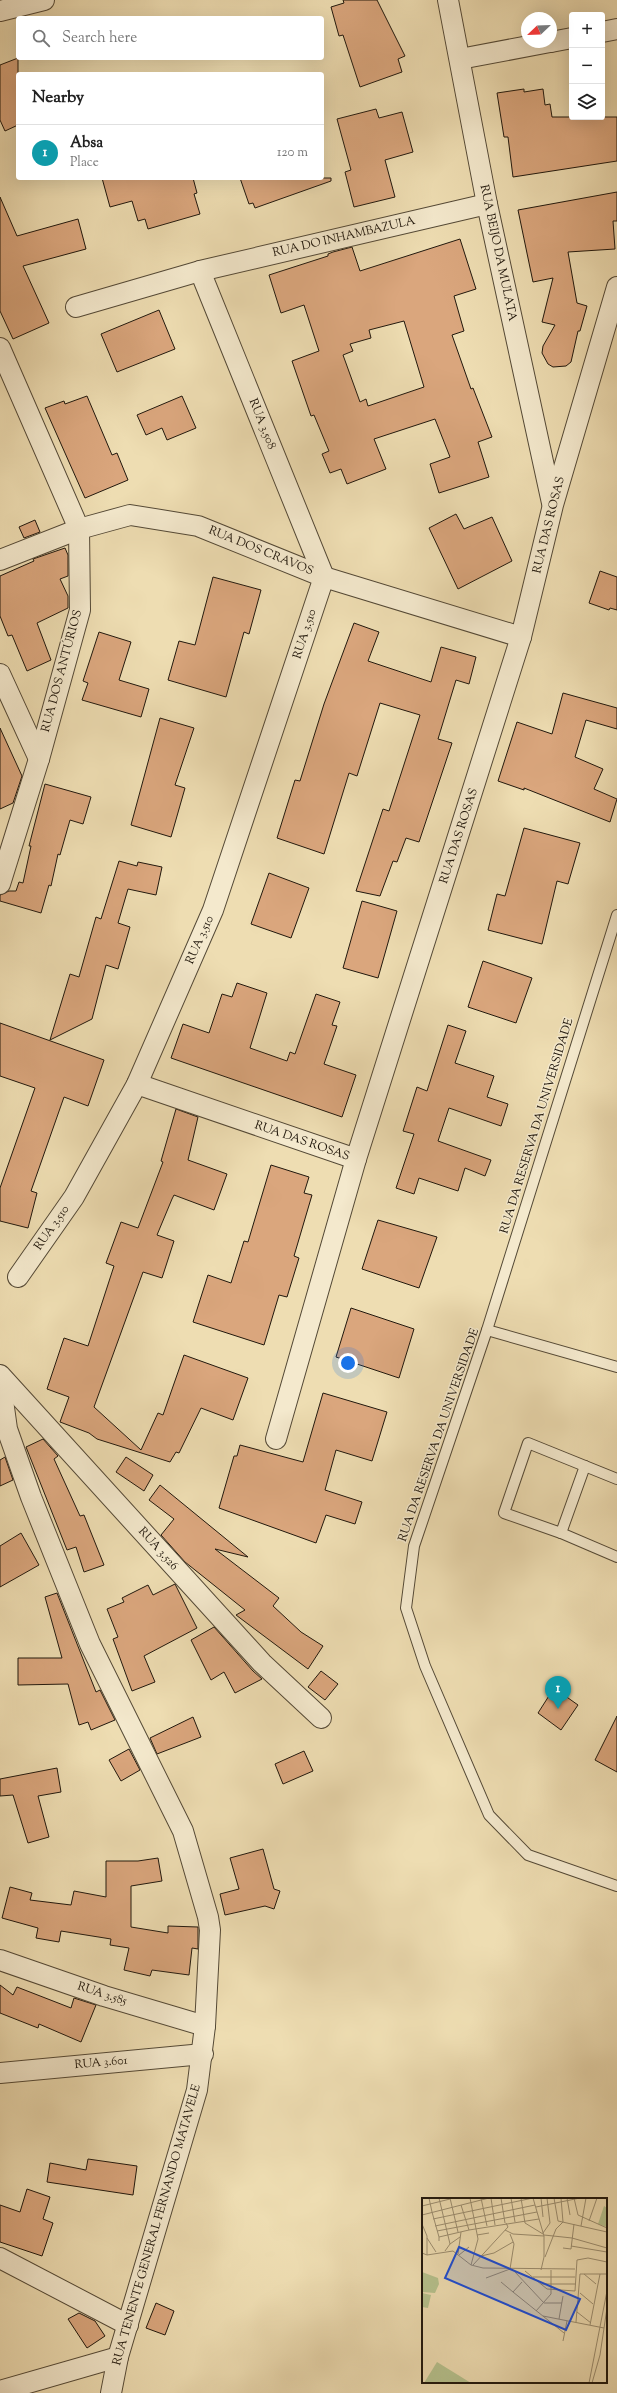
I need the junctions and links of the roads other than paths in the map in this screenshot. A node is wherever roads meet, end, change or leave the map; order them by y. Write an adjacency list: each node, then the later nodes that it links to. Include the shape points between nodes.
1 (44, 0): 3 (street)
2 (448, 0): 9 (street, RUA BEIJO DA MULATA)
3 (0, 11)
4 (617, 29): 5 (street)
5 (605, 31)
6 (569, 39): 7 (street)
7 (557, 41)
8 (521, 47): 9 (street)
9 (460, 59): 10 (street, RUA BEIJO DA MULATA)
10 (487, 204): 11 (street, RUA DO INHAMBAZULA); 15 (street, RUA BEIJO DA MULATA)
11 (200, 271): 13 (street, RUA DO INHAMBAZULA); 18 (street, RUA 3.508)
12 (617, 288): 15 (street, RUA DAS ROSAS)
13 (76, 307)
14 (0, 348): 16 (street, RUA DOS ANTÚRIOS)
15 (552, 505): 19 (street, RUA DAS ROSAS)
16 (79, 529): 17 (street, RUA DOS CRAVOS); 18 (street, RUA DOS CRAVOS, via 130,515 198,526); 21 (street, RUA DOS ANTÚRIOS, via 80,610)
17 (0, 560)
18 (324, 577): 19 (street, RUA DOS CRAVOS); 24 (street, RUA 3.510, via 213,910)
19 (521, 637): 25 (street, RUA DAS ROSAS)
20 (0, 674): 21 (street)
21 (38, 760): 22 (street, RUA DOS ANTÚRIOS)
22 (0, 884)
23 (617, 915): 27 (lane, RUA DA RESERVA DA UNIVERSIDADE)
24 (137, 1084): 25 (street, RUA DAS ROSAS); 26 (street, RUA 3.510, via 74,1197)
25 (356, 1159): 31 (street)
26 (18, 1278)
27 (487, 1330): 28 (lane); 37 (lane, RUA DA RESERVA DA UNIVERSIDADE, via 414,1546 406,1608 425,1666 489,1815 528,1855)
28 (617, 1367)
29 (0, 1375): 36 (street, RUA 3.526, via 262,1663)
30 (0, 1379): 39 (street, RUA TENENTE GENERAL FERNANDO MATAVELE, via 8,1429 31,1497 87,1637 183,1831 210,1930)
31 (276, 1439)
32 (585, 1466): 33 (lane); 34 (lane); 34 (lane, via 528,1443 504,1513)
33 (617, 1479)
34 (561, 1534): 35 (lane)
35 (616, 1554)
36 (321, 1718)
37 (617, 1886)
38 (0, 1960): 39 (street, RUA 3.585, via 104,1996)
39 (205, 2026): 40 (street, RUA TENENTE GENERAL FERNANDO MATAVELE)
40 (203, 2054): 41 (street, RUA 3.601); 43 (street, RUA TENENTE GENERAL FERNANDO MATAVELE, via 197,2090)
41 (0, 2073)
42 (0, 2258): 43 (street)
43 (128, 2325): 44 (street, RUA TENENTE GENERAL FERNANDO MATAVELE)
44 (118, 2357): 45 (street); 46 (street, RUA TENENTE GENERAL FERNANDO MATAVELE)
45 (0, 2392)
46 (111, 2393)

